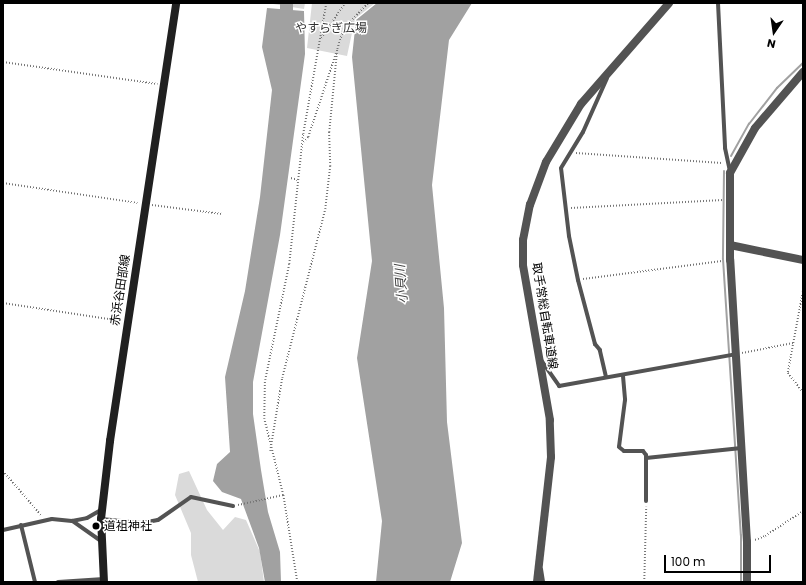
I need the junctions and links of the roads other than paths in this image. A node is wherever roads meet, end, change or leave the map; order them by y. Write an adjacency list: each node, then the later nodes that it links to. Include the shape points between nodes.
1 (176, 3): 17 (main road, 赤浜谷田部線)
2 (669, 3): 5 (street, 取手常総自転車道線)
3 (718, 3): 6 (lane, via 724,140)
4 (803, 72): 6 (street, via 755,128)
5 (607, 75): 10 (street, 取手常総自転車道線, via 581,104 546,162 530,205 523,240 523,266); 12 (lane, via 583,132 561,168 578,280)
6 (730, 173): 7 (street)
7 (730, 245): 8 (street); 9 (street)
8 (803, 260)
9 (736, 354): 11 (lane); 13 (street)
10 (538, 356): 12 (lane, via 559,386); 23 (street, 取手常総自転車道線, via 550,420 551,457)
11 (623, 376): 12 (lane); 14 (lane, via 625,400 619,447 624,451 643,451)
12 (606, 377)
13 (741, 448): 14 (lane); 29 (street)
14 (646, 458): 15 (lane)
15 (646, 501)
16 (233, 506): 18 (lane, via 191,497 158,520 142,523)
17 (102, 510): 18 (main road, 赤浜谷田部線); 19 (lane, via 88,518)
18 (101, 519): 22 (main road, 赤浜谷田部線)
19 (72, 521): 20 (lane, via 52,519); 22 (lane)
20 (21, 525): 21 (lane); 25 (lane)
21 (3, 530)
22 (101, 541): 24 (main road, 赤浜谷田部線)
23 (539, 557): 27 (street, 取手常総自転車道線); 28 (lane)
24 (104, 581): 26 (lane)
25 (35, 582)
26 (58, 582)
27 (537, 582)
28 (543, 582)
29 (747, 582)

